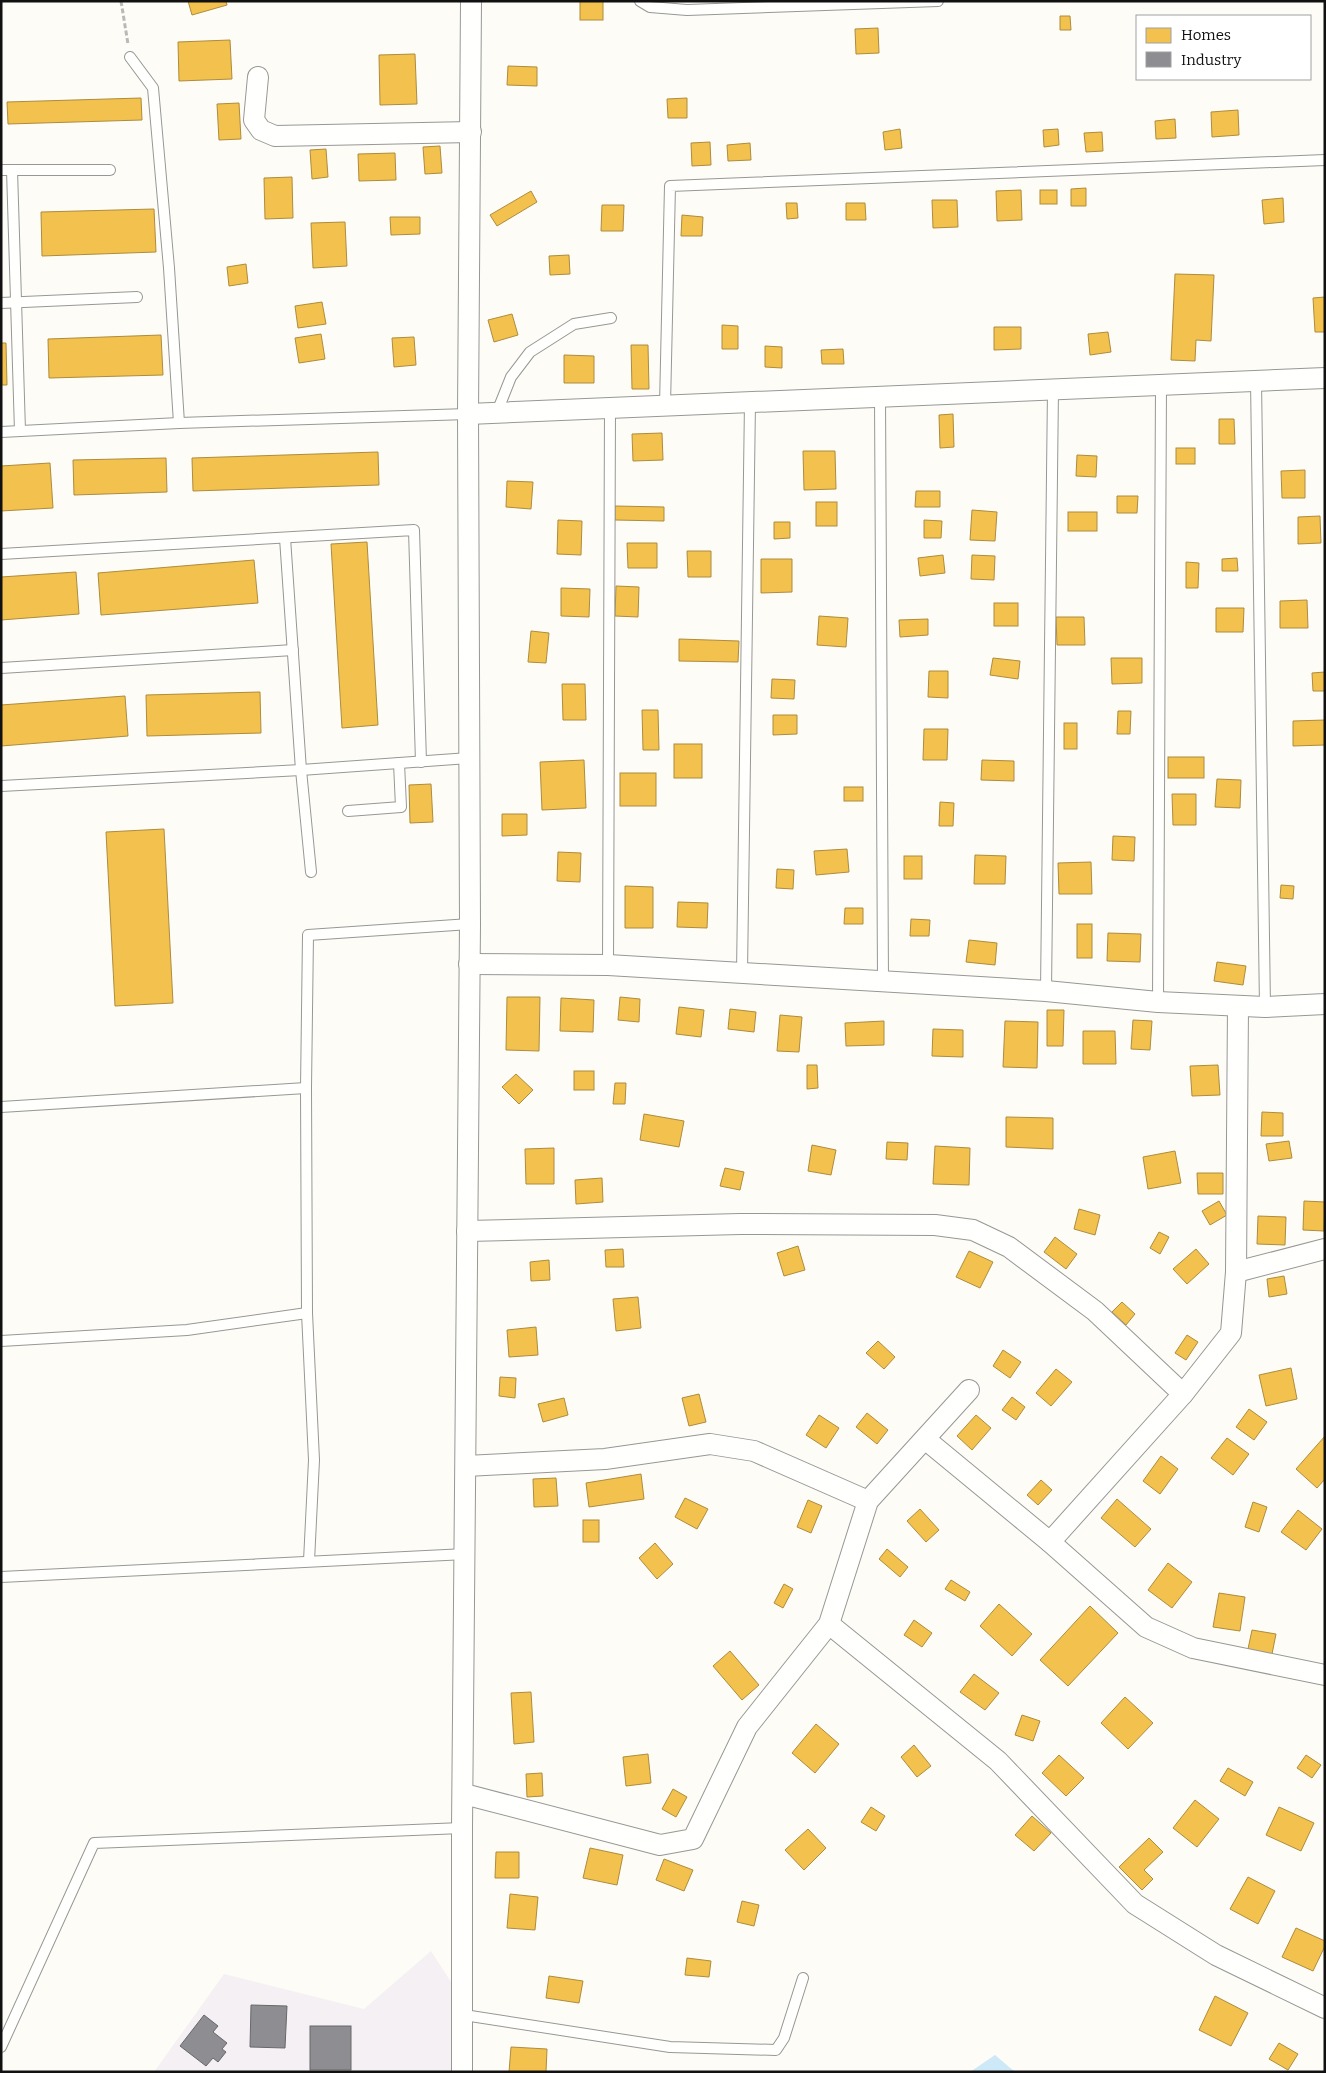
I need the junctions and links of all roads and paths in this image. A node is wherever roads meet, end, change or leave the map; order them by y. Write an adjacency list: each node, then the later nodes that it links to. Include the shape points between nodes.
1 (121, 1): 5 (path)
2 (471, 1): 7 (street)
3 (640, 1): 4 (lane, via 650,7 687,10)
4 (938, 1)
5 (130, 57): 25 (lane, via 153,88)
6 (258, 77): 7 (street, via 254,120 260,130 274,136)
7 (471, 132): 24 (street)
8 (1325, 160): 21 (lane, via 670,186)
9 (6, 170): 10 (lane); 12 (lane)
10 (110, 170)
11 (137, 297): 12 (lane)
12 (16, 302): 13 (lane); 26 (lane)
13 (1, 303)
14 (610, 318): 23 (lane, via 574,324 530,352 511,378)
15 (1325, 378): 16 (street)
16 (1256, 381): 17 (street); 48 (lane)
17 (1161, 385): 18 (street); 45 (lane)
18 (1053, 389): 19 (street); 44 (lane)
19 (880, 396): 20 (street); 43 (lane)
20 (750, 402): 21 (street); 42 (lane)
21 (664, 405): 22 (street)
22 (610, 408): 23 (street); 41 (lane)
23 (497, 412): 24 (street)
24 (468, 414): 25 (lane); 32 (street)
25 (179, 422): 26 (lane)
26 (20, 431): 27 (lane)
27 (1, 432)
28 (285, 538): 29 (lane); 30 (lane); 33 (lane, via 414,530)
29 (1, 554)
30 (293, 650): 31 (lane); 35 (lane)
31 (1, 668)
32 (469, 758): 33 (lane); 39 (street)
33 (422, 762): 34 (lane)
34 (399, 764): 35 (lane); 37 (lane, via 401,807)
35 (301, 770): 36 (lane); 38 (lane)
36 (1, 786)
37 (348, 811)
38 (310, 872)
39 (470, 924): 40 (street); 49 (lane, via 308,935)
40 (469, 964): 41 (street); 51 (street)
41 (608, 965): 42 (street)
42 (742, 973): 43 (street)
43 (883, 981): 44 (street)
44 (1046, 991): 45 (street)
45 (1158, 1002): 47 (street)
46 (1325, 1004): 48 (street)
47 (1238, 1006): 48 (street); 53 (street)
48 (1265, 1008)
49 (306, 1088): 50 (lane); 54 (lane)
50 (1, 1107)
51 (467, 1231): 57 (street, via 740,1224 935,1225 973,1230 1009,1247 1095,1311); 59 (street)
52 (1325, 1250): 53 (street)
53 (1236, 1272): 57 (street, via 1231,1333)
54 (307, 1313): 55 (lane, via 188,1330); 63 (lane, via 314,1460)
55 (1, 1341)
56 (969, 1390): 58 (street)
57 (1183, 1394): 61 (street)
58 (925, 1439): 60 (street); 61 (street)
59 (466, 1466): 60 (street, via 604,1459 710,1444 754,1451); 62 (street)
60 (868, 1501): 65 (street)
61 (1050, 1542): 66 (street, via 1146,1627 1193,1648)
62 (466, 1554): 63 (lane); 67 (street)
63 (308, 1562): 64 (lane)
64 (1, 1577)
65 (830, 1624): 67 (street, via 747,1727 693,1839 660,1845); 70 (street, via 998,1761 1135,1904 1216,1955)
66 (1325, 1674)
67 (464, 1794): 68 (street)
68 (462, 1828): 71 (street); 72 (lane, via 94,1843)
69 (804, 1978): 71 (lane, via 784,2038 776,2050 670,2047)
70 (1325, 2008)
71 (464, 2015): 73 (street)
72 (1, 2047)
73 (462, 2072)

